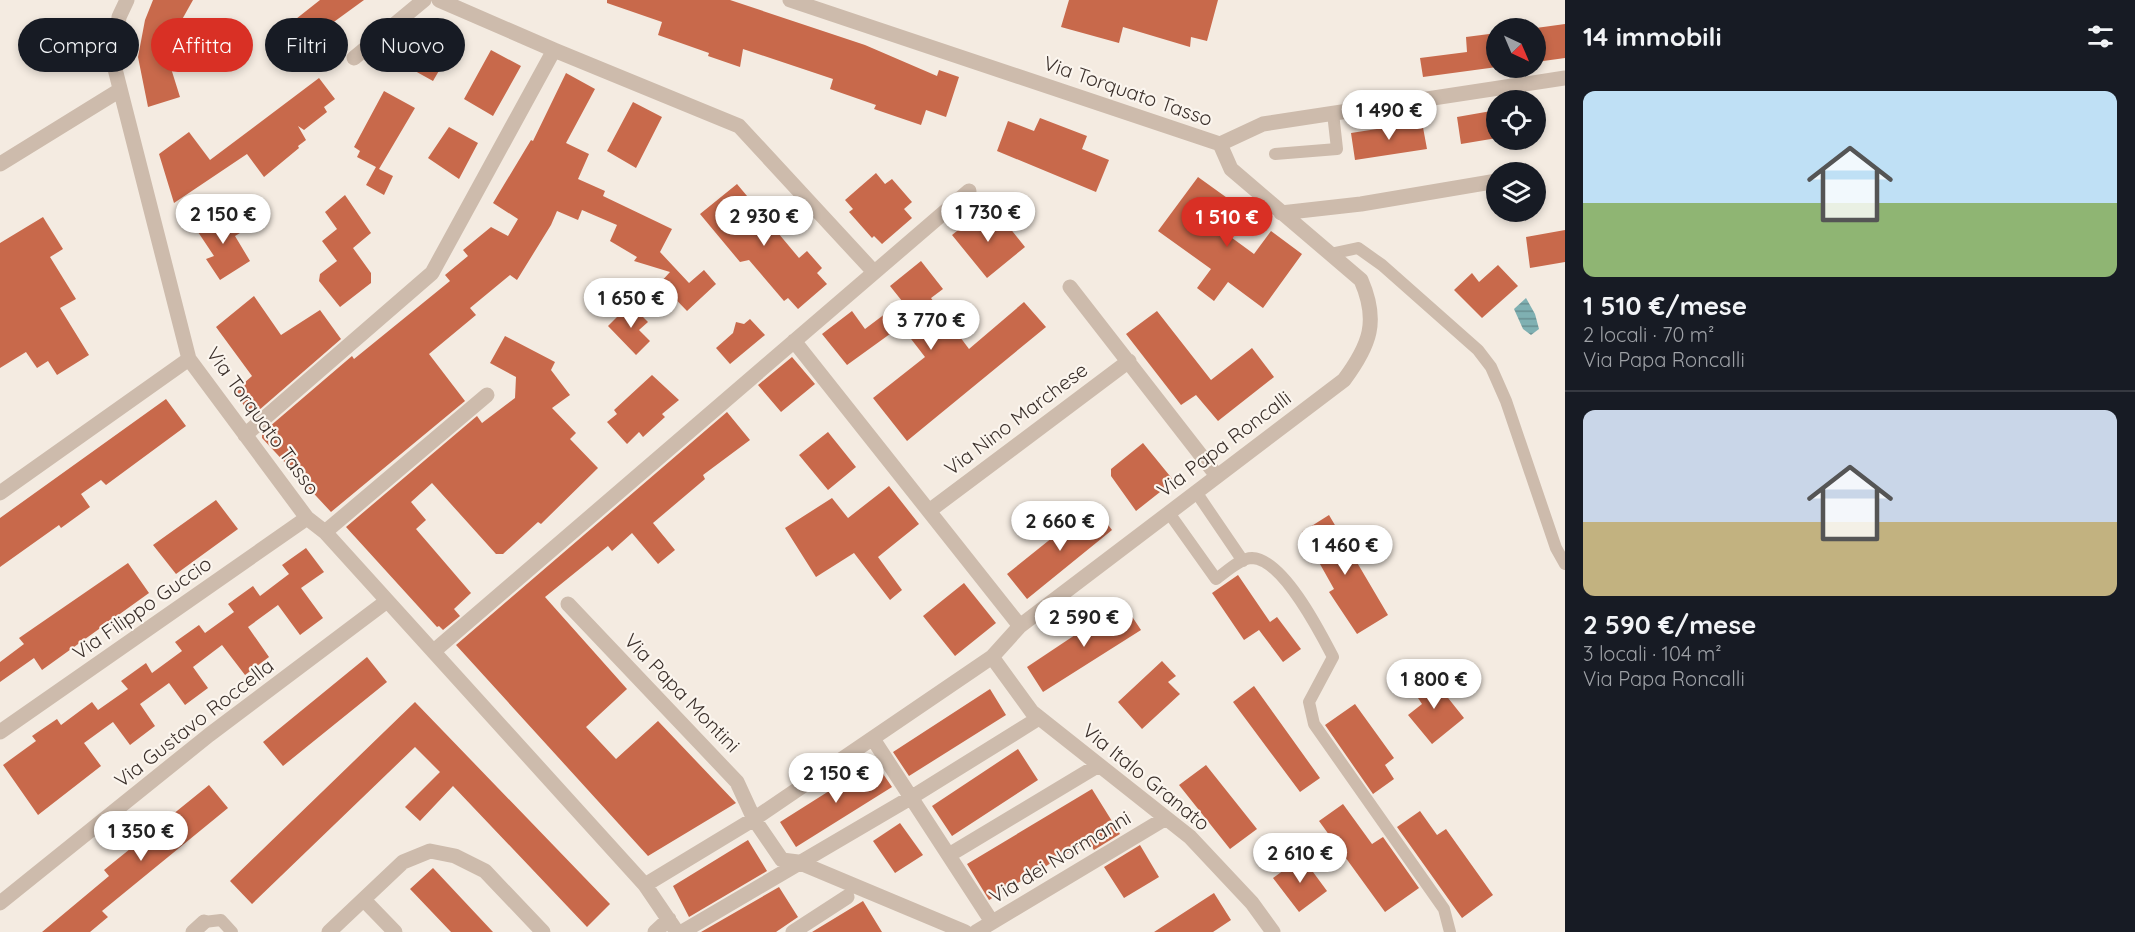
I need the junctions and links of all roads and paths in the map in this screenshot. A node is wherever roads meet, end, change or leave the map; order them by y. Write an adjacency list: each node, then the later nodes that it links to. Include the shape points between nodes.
1 (127, 0): 8 (street, Via Torquato Tasso, via 119,17 114,65)
2 (424, 0): 6 (street)
3 (439, 0): 5 (street)
4 (790, 0): 10 (street, Via Torquato Tasso)
5 (554, 50): 17 (street, via 739,126); 23 (street, via 432,273)
6 (354, 58)
7 (1565, 78): 9 (street, Via Torquato Tasso)
8 (120, 90): 12 (street); 20 (street, Via Torquato Tasso)
9 (1333, 113): 10 (street, Via Torquato Tasso, via 1263,124); 11 (lane, via 1337,149)
10 (1220, 144): 15 (street, Via Papa Roncalli, via 1231,169)
11 (1275, 154)
12 (0, 164)
13 (1486, 183): 15 (street)
14 (969, 191): 17 (street)
15 (1281, 213): 16 (street, Via Papa Roncalli)
16 (1330, 254): 24 (street, Via Papa Roncalli, via 1361,280 1370,301 1370,333 1362,356 1344,380); 32 (lane, via 1358,248 1478,350 1491,367)
17 (874, 272): 19 (street)
18 (1070, 287): 21 (street)
19 (794, 341): 27 (street); 36 (street)
20 (189, 359): 23 (street, Via Torquato Tasso); 26 (street)
21 (1129, 361): 24 (street); 27 (street, Via Nino Marchese)
22 (487, 394): 30 (street)
23 (245, 435): 29 (street, Via Torquato Tasso)
24 (1217, 476): 25 (street, Via Papa Roncalli)
25 (1196, 492): 28 (street, Via Papa Roncalli); 31 (lane)
26 (0, 493)
27 (929, 511): 35 (street)
28 (1169, 513): 31 (lane, via 1216,579); 35 (street, Via Papa Roncalli)
29 (308, 518): 30 (street, Via Torquato Tasso); 39 (street, Via Filippo Guccio)
30 (326, 532): 33 (street, Via Torquato Tasso)
31 (1243, 561): 64 (lane, via 1252,558 1269,565 1319,629 1334,657 1309,702 1314,724 1444,909)
32 (1565, 564)
33 (387, 601): 36 (street, Via Torquato Tasso); 50 (street, Via Gustavo Roccella, via 209,735)
34 (568, 604): 44 (street, Via Papa Montini, via 738,782)
35 (1020, 626): 37 (street, Via Papa Roncalli)
36 (434, 651): 47 (street, Via Torquato Tasso)
37 (992, 657): 38 (street, Via Italo Granato); 40 (street, Via Papa Roncalli)
38 (1039, 718): 41 (street, Via Italo Granato); 42 (street)
39 (0, 732)
40 (873, 738): 42 (street); 44 (street, Via Papa Roncalli)
41 (1098, 766): 43 (street, Via Italo Granato); 45 (street)
42 (912, 797): 45 (street); 46 (street)
43 (1166, 818): 52 (street, Via dei Normanni); 63 (street, Via Italo Granato, via 1221,868)
44 (754, 819): 46 (street, Via Papa Montini, via 782,860); 47 (street, Via Papa Roncalli)
45 (949, 855): 52 (street)
46 (798, 862): 59 (street); 61 (street, Via Papa Montini)
47 (645, 885): 51 (street, Via Torquato Tasso)
48 (847, 897): 60 (street)
49 (364, 900): 55 (street); 56 (street); 57 (street, via 403,862 430,851 455,856 484,871)
50 (0, 903)
51 (669, 919): 58 (street); 59 (street, Via Torquato Tasso)
52 (992, 922): 62 (street, Via dei Normanni)
53 (199, 927): 54 (lane, via 221,920)
54 (232, 932)
55 (329, 932)
56 (395, 932)
57 (543, 932)
58 (655, 932)
59 (680, 932)
60 (793, 932)
61 (965, 932)
62 (976, 932)
63 (1273, 932)
64 (1450, 932)

